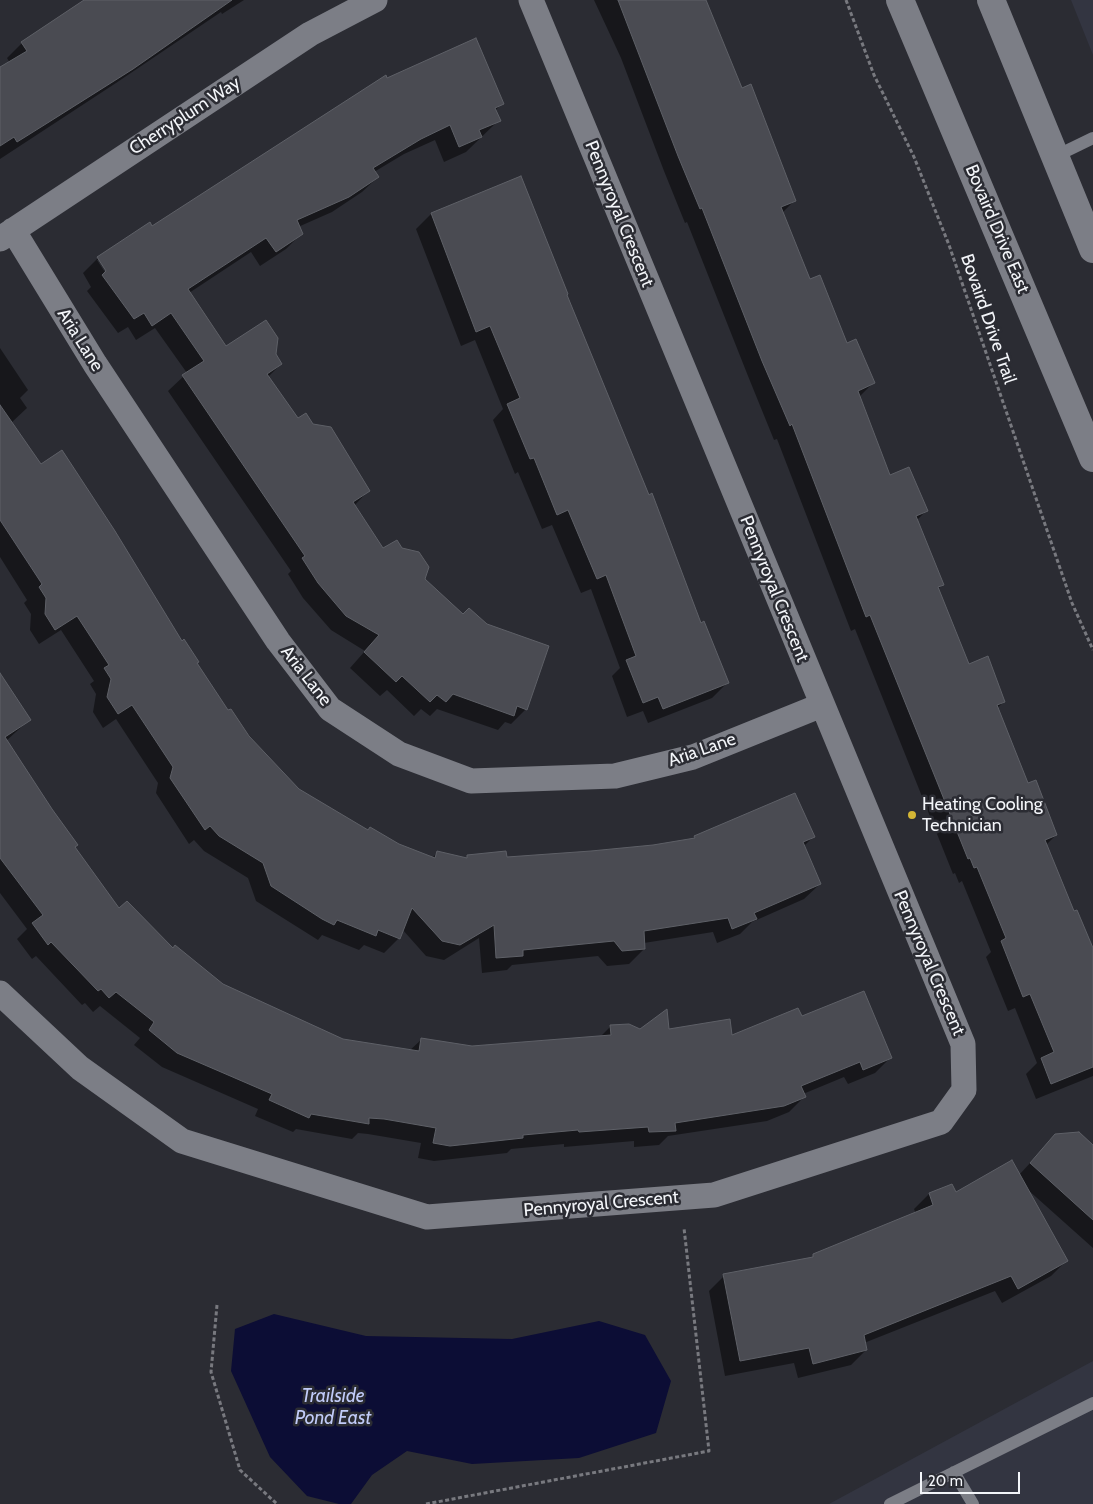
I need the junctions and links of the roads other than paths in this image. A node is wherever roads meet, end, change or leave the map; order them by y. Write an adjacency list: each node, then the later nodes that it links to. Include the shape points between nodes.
1 (375, 0): 7 (street, Cherryplum Way, via 310,34)
2 (531, 0): 10 (street, Pennyroyal Crescent)
3 (900, 0): 9 (main road, Bovaird Drive East)
4 (991, 0): 6 (main road)
5 (1093, 138): 6 (lane)
6 (1056, 156): 8 (main road)
7 (6, 235): 10 (street, Aria Lane, via 278,641 330,709 399,754 471,781 615,776 693,757)
8 (1093, 249)
9 (1093, 458)
10 (822, 705): 11 (street, Pennyroyal Crescent, via 963,1044 964,1090 941,1122 714,1194 427,1217 182,1141 80,1068)
11 (0, 993)
12 (1093, 1403): 13 (lane)
13 (954, 1472): 14 (lane); 15 (lane)
14 (890, 1504)
15 (973, 1504)

